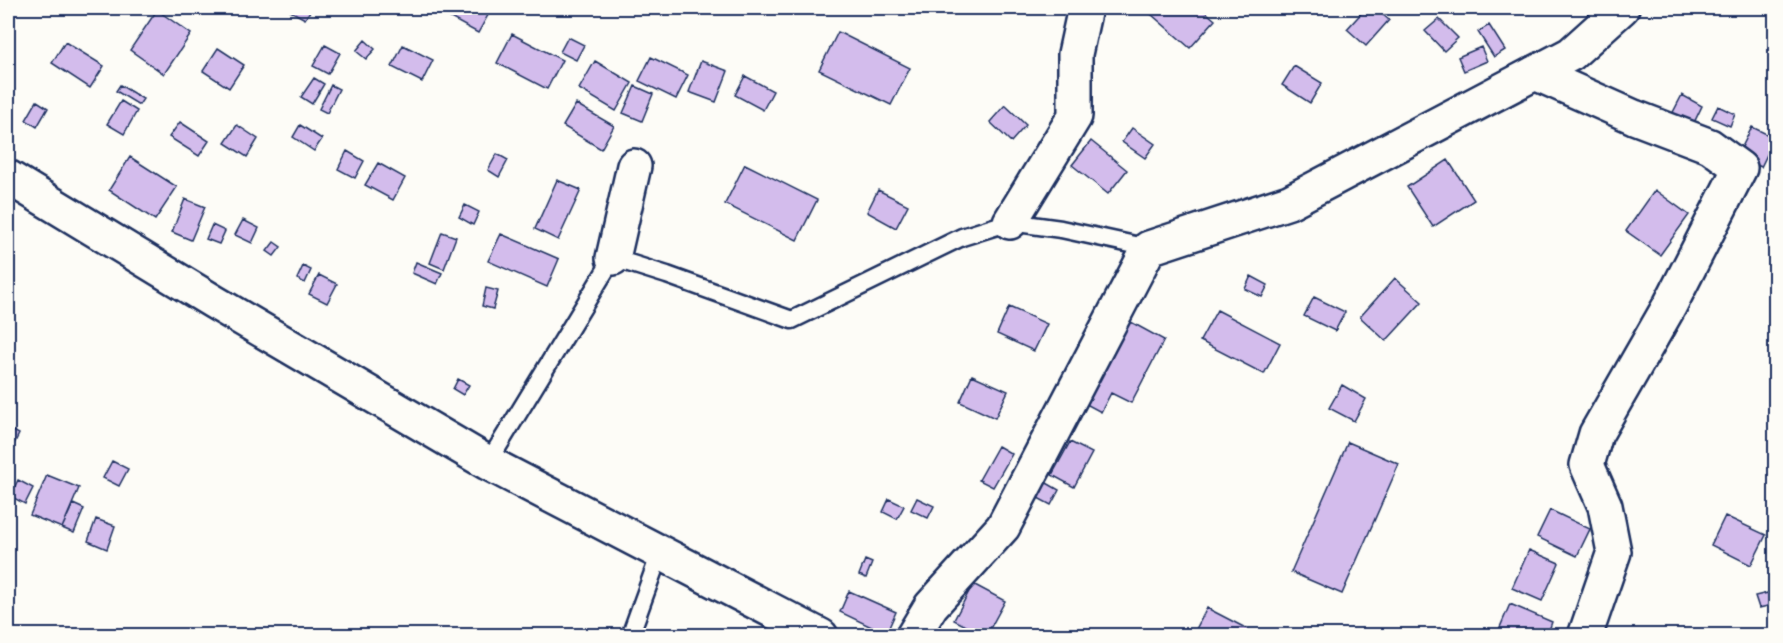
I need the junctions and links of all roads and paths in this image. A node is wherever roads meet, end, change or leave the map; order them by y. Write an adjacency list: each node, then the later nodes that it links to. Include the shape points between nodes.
1 (1085, 8): 6 (street, via 1075,54 1075,116)
2 (1622, 8): 3 (street, via 1571,54)
3 (1535, 73): 7 (street, via 1289,202); 14 (street, via 1710,147 1740,168 1670,305 1596,434 1587,465 1605,506 1614,552)
4 (634, 166): 8 (street)
5 (8, 177): 9 (street)
6 (1010, 222): 7 (lane); 8 (lane, via 962,237 792,320)
7 (1149, 248): 13 (street, via 1003,527 931,606)
8 (614, 258): 9 (lane)
9 (488, 463): 10 (street)
10 (660, 554): 11 (lane); 12 (street)
11 (630, 636)
12 (821, 636)
13 (913, 636)
14 (1585, 636)

